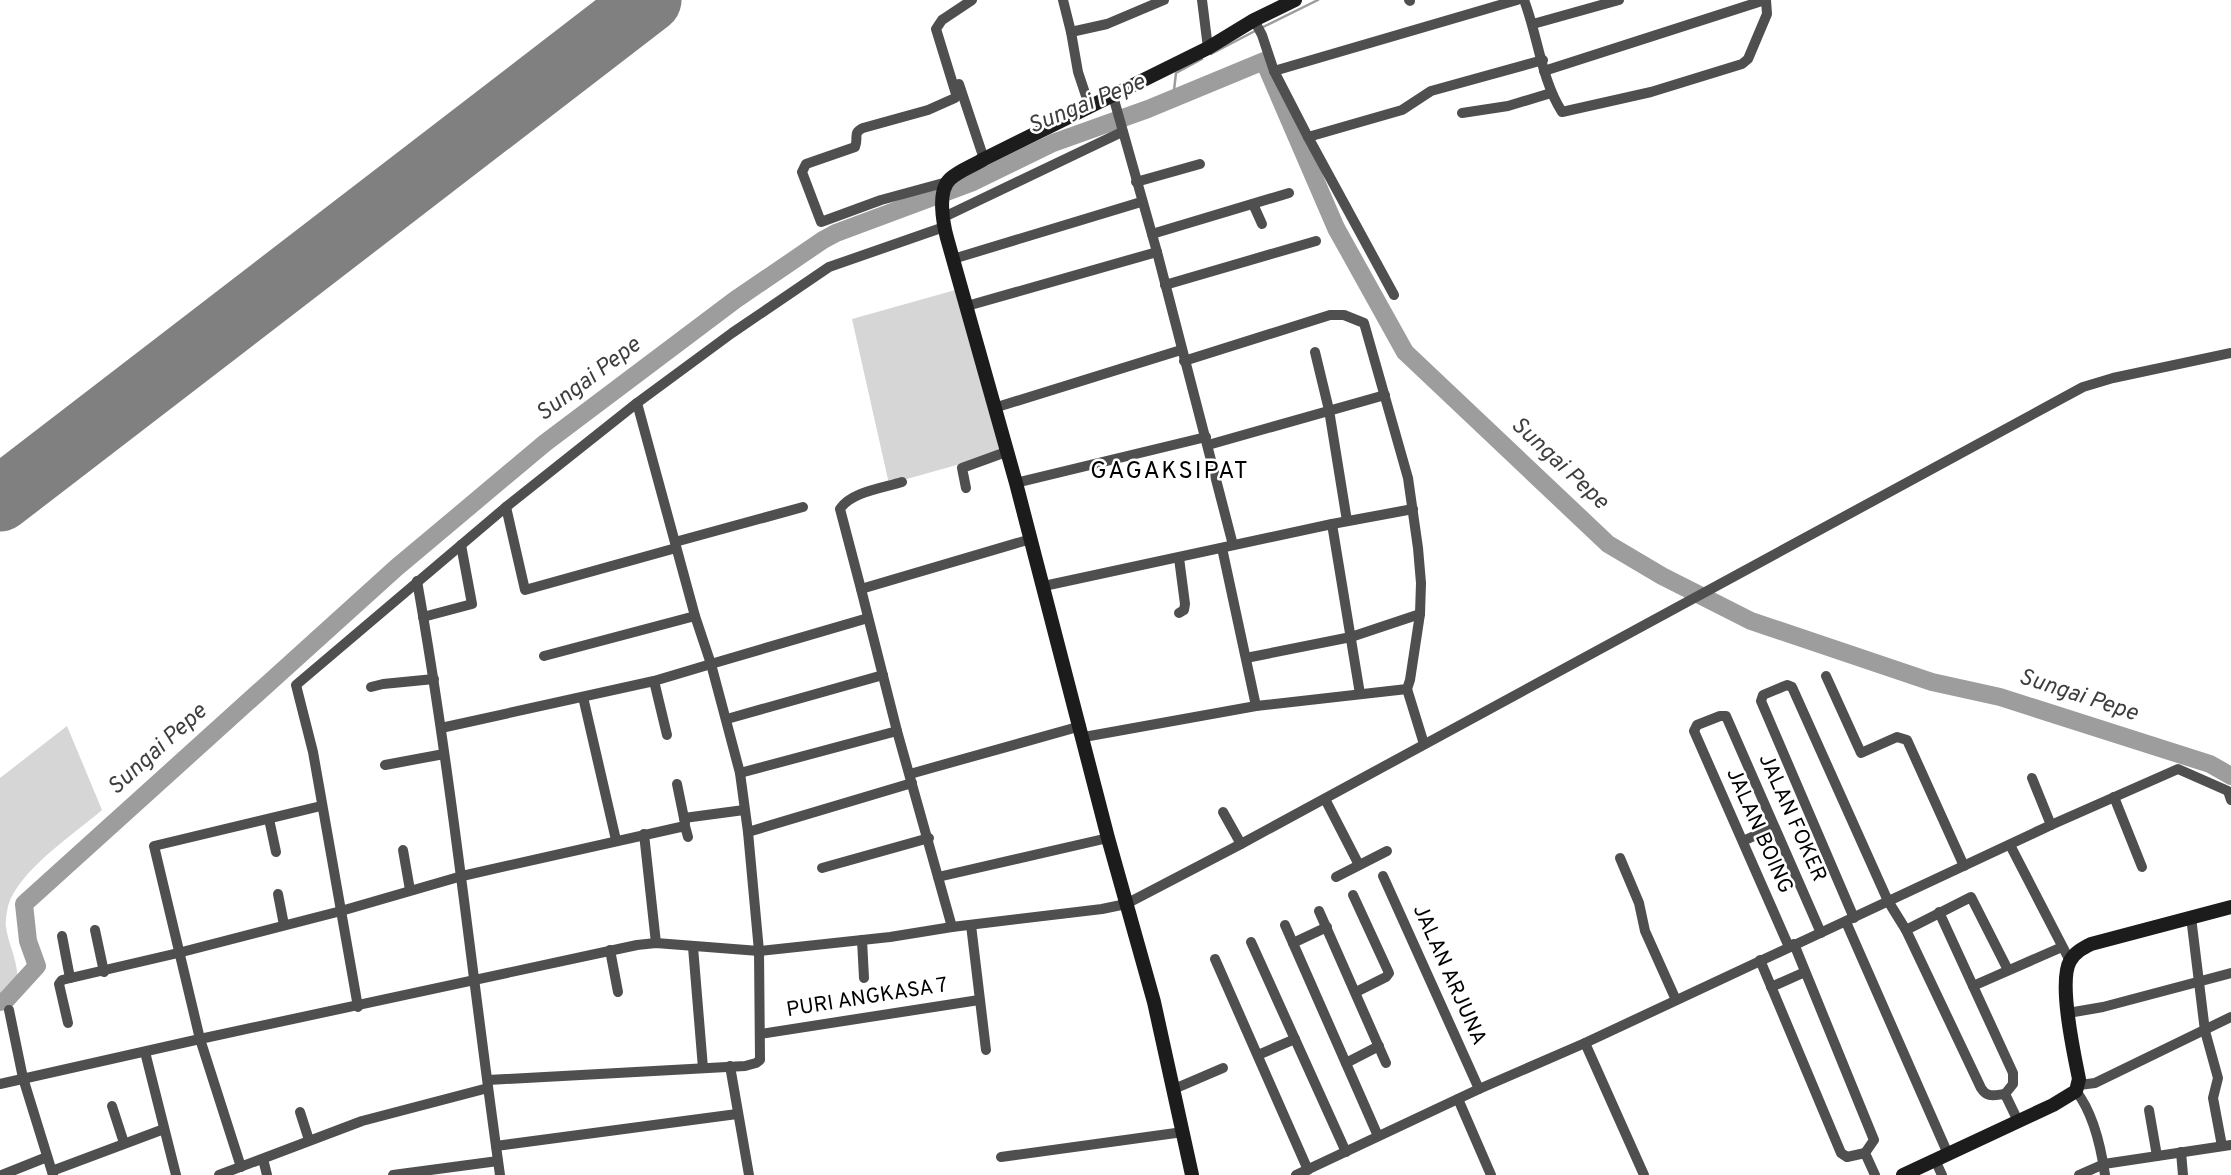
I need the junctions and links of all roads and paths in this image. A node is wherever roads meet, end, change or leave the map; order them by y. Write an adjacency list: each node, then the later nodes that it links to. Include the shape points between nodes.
1 (972, 0): 26 (street, via 936,29 955,98 863,128 855,135 855,147 806,163 802,172 821,222 881,200)
2 (1063, 0): 12 (street)
3 (1164, 0): 12 (street, via 1107,24)
4 (1202, 0): 14 (street)
5 (1294, 0): 10 (main road)
6 (1517, 0): 16 (street)
7 (1524, 0): 11 (street)
8 (1619, 0): 11 (street)
9 (1766, 0): 15 (street); 17 (street, via 1767,14 1742,64 1567,112 1562,112)
10 (1255, 21): 14 (main road); 16 (street)
11 (1533, 24): 15 (street)
12 (1070, 32): 19 (street)
13 (946, 44): 23 (street)
14 (1208, 48): 18 (main road)
15 (1544, 65): 17 (street); 22 (street, via 1431,90 1402,110)
16 (1275, 71): 22 (street)
17 (1551, 93): 20 (street)
18 (1115, 102): 19 (main road); 21 (street)
19 (1090, 108): 23 (main road)
20 (1462, 113)
21 (1121, 129): 25 (street); 30 (street)
22 (1308, 137): 37 (street)
23 (984, 159): 26 (main road)
24 (1200, 164): 25 (street)
25 (1136, 182): 28 (street)
26 (946, 187): 30 (main road)
27 (1289, 193): 29 (street)
28 (1141, 202): 32 (street); 35 (street)
29 (1253, 204): 31 (street); 32 (street)
30 (944, 218): 35 (main road); 43 (street, via 820,272)
31 (1262, 225)
32 (1152, 234): 34 (street)
33 (1316, 241): 36 (street)
34 (1157, 252): 36 (street); 38 (street)
35 (953, 260): 38 (main road)
36 (1165, 285): 41 (street)
37 (1394, 295)
38 (967, 306): 44 (main road)
39 (1315, 352): 45 (street)
40 (2231, 353): 88 (street, via 2083,387)
41 (1183, 356): 42 (street, via 1344,315 1367,326); 44 (street); 46 (street)
42 (1385, 395): 45 (street); 53 (street)
43 (637, 403): 51 (street); 58 (street)
44 (994, 408): 47 (main road)
45 (1329, 410): 46 (street); 54 (street)
46 (1207, 441): 49 (street); 59 (street)
47 (1006, 452): 49 (main road); 50 (street, via 962,468)
48 (902, 482): 63 (street, via 848,500 840,509)
49 (1016, 483): 56 (main road)
50 (967, 488)
51 (506, 507): 57 (street); 58 (street, via 524,590)
52 (803, 507): 58 (street)
53 (1413, 509): 54 (street); 65 (street)
54 (1347, 521): 55 (street)
55 (1332, 524): 59 (street); 69 (street)
56 (1031, 539): 62 (main road); 63 (street)
57 (461, 545): 61 (street); 67 (street, via 472,604)
58 (676, 545): 66 (street)
59 (1228, 546): 60 (street); 71 (street)
60 (1179, 558): 62 (street); 64 (street, via 1185,604)
61 (417, 581): 67 (street); 98 (street, via 296,685)
62 (1044, 586): 86 (main road)
63 (861, 589): 68 (street)
64 (1179, 612)
65 (1420, 614): 69 (street); 78 (street)
66 (695, 616): 70 (street); 72 (street)
67 (423, 617): 75 (street)
68 (868, 618): 72 (street); 73 (street)
69 (1351, 637): 71 (street); 79 (street)
70 (544, 656)
71 (1246, 658): 81 (street)
72 (711, 664): 76 (street); 82 (street)
73 (883, 675): 82 (street); 85 (street)
74 (1826, 676): 118 (street, via 1861,753 1896,737 1907,740)
75 (434, 679): 77 (street); 84 (street)
76 (654, 681): 80 (street); 87 (street)
77 (371, 687)
78 (1407, 689): 79 (street); 88 (street)
79 (1360, 694): 81 (street)
80 (583, 697): 84 (street); 109 (street)
81 (1256, 706): 86 (street)
82 (727, 719): 91 (street)
83 (1727, 719): 104 (street, JALAN FOKER); 110 (street, JALAN BOING, via 1720,716 1694,731)
84 (441, 728): 89 (street)
85 (897, 731): 91 (street); 93 (street)
86 (1082, 732): 93 (street); 108 (main road)
87 (667, 735)
88 (1424, 744): 96 (street)
89 (444, 754): 90 (street); 121 (street)
90 (385, 765)
91 (740, 773): 99 (street)
92 (2032, 778): 102 (street)
93 (911, 779): 105 (street); 107 (street)
94 (677, 784): 103 (street)
95 (2114, 797): 97 (street, via 2180,769 2228,792); 102 (street); 119 (street)
96 (1325, 799): 111 (street); 117 (street)
97 (2231, 800)
98 (321, 806): 101 (street); 131 (street)
99 (744, 810): 103 (street); 105 (street)
100 (1223, 812): 111 (street)
101 (269, 819): 115 (street); 154 (street, via 154,846)
102 (2051, 825): 112 (street)
103 (686, 827): 106 (street)
104 (1774, 827): 110 (street); 143 (street, JALAN FOKER)
105 (748, 832): 153 (street)
106 (643, 834): 109 (street); 147 (street)
107 (929, 838): 120 (street); 123 (street)
108 (1108, 838): 123 (street); 129 (main road)
109 (617, 840): 121 (street)
110 (1742, 841): 149 (street, JALAN BOING)
111 (1241, 844): 129 (street)
112 (2010, 845): 118 (street); 151 (street)
113 (403, 850): 125 (street)
114 (1387, 851): 117 (street)
115 (276, 852)
116 (1619, 858): 171 (street)
117 (1359, 865): 124 (street)
118 (1964, 866): 128 (street)
119 (2142, 867)
120 (822, 868)
121 (462, 876): 125 (street); 164 (street)
122 (1383, 876): 196 (street, JALAN ARJUNA)
123 (938, 877): 139 (street)
124 (1336, 877)
125 (410, 890): 131 (street)
126 (278, 894): 136 (street)
127 (1353, 895): 169 (street, via 1389,973)
128 (1888, 901): 135 (street); 135 (street, via 1792,687 1763,695 1761,701); 142 (street)
129 (1126, 904): 137 (street); 195 (main road)
130 (2231, 907): 134 (main road)
131 (341, 911): 136 (street); 172 (street)
132 (1319, 911): 140 (street)
133 (1940, 912): 142 (street); 158 (street, via 1971,897); 166 (street)
134 (2191, 917): 157 (main road, via 2091,944); 165 (street)
135 (1850, 920): 143 (street); 217 (street)
136 (284, 925): 154 (street)
137 (971, 925): 139 (street); 170 (street)
138 (1285, 925): 148 (street)
139 (952, 927): 145 (street)
140 (1327, 927): 148 (street); 169 (street)
141 (95, 930): 159 (street)
142 (1906, 930): 197 (street, via 1981,1088 1990,1096)
143 (1821, 933): 149 (street)
144 (62, 936): 162 (street)
145 (862, 940): 153 (street); 163 (street)
146 (1251, 942): 180 (street)
147 (656, 943): 150 (street); 152 (street)
148 (1293, 943): 186 (street)
149 (1792, 946): 156 (street); 160 (street, JALAN BOING)
150 (693, 947): 153 (street); 189 (street)
151 (2063, 947): 157 (street); 158 (street)
152 (610, 950): 164 (street); 168 (street)
153 (759, 951): 178 (street)
154 (178, 953): 159 (street); 179 (street)
155 (1215, 959): 185 (street)
156 (1759, 960): 167 (street); 171 (street)
157 (2070, 961): 174 (main road)
158 (2008, 970): 166 (street)
159 (104, 972): 162 (street)
160 (1805, 972): 167 (street); 213 (street, JALAN BOING, via 1874,1140)
161 (2231, 973): 165 (street)
162 (70, 978): 176 (street, via 59,984)
163 (864, 978)
164 (474, 982): 172 (street); 193 (street)
165 (2198, 982): 174 (street); 177 (street)
166 (1973, 986): 197 (street, via 2012,1073 2013,1084)
167 (1771, 987): 213 (street, via 1841,1153 1847,1157)
168 (618, 992)
169 (1356, 992): 182 (street)
170 (979, 1000): 178 (street, PURI ANGKASA 7); 183 (street)
171 (1676, 1000): 181 (street)
172 (358, 1007): 179 (street)
173 (9, 1010): 191 (street)
174 (2068, 1013): 194 (main road)
175 (2231, 1017): 177 (street)
176 (68, 1023)
177 (2205, 1031): 194 (street); 209 (street, via 2218,1078 2213,1098)
178 (760, 1034): 188 (street, via 760,1060)
179 (201, 1039): 184 (street); 221 (street)
180 (1295, 1040): 185 (street); 211 (street)
181 (1585, 1043): 196 (street); 234 (street)
182 (1379, 1046): 186 (street); 187 (street)
183 (986, 1050)
184 (145, 1052): 191 (street); 204 (street)
185 (1258, 1055): 222 (street)
186 (1346, 1063): 206 (street)
187 (1386, 1063)
188 (730, 1066): 189 (street); 202 (street)
189 (704, 1068): 193 (street)
190 (1223, 1068): 195 (street)
191 (23, 1078): 192 (street); 215 (street)
192 (0, 1084)
193 (488, 1084): 207 (street); 210 (street)
194 (2077, 1088): 203 (main road, via 2067,1098); 220 (street)
195 (1174, 1089): 205 (main road)
196 (1479, 1089): 198 (street)
197 (2005, 1094): 203 (street)
198 (1458, 1099): 206 (street); 233 (street)
199 (112, 1106): 208 (street)
200 (2149, 1110): 214 (street)
201 (300, 1112): 207 (street)
202 (737, 1114): 210 (street); 230 (street)
203 (2018, 1121): 217 (main road)
204 (164, 1129): 208 (street); 225 (street)
205 (1183, 1132): 216 (street); 231 (main road)
206 (1378, 1136): 211 (street)
207 (309, 1140): 218 (street)
208 (124, 1143): 223 (street)
209 (2227, 1145): 212 (street)
210 (496, 1146): 219 (street)
211 (1346, 1152): 222 (street)
212 (2181, 1152): 214 (street); 239 (street)
213 (1865, 1153): 235 (street)
214 (2157, 1156): 220 (street)
215 (47, 1157): 223 (street); 224 (street)
216 (1001, 1157)
217 (1942, 1157): 236 (main road); 237 (street)
218 (263, 1159): 221 (street); 227 (street)
219 (498, 1161): 228 (street); 229 (street)
220 (2105, 1169): 238 (street)
221 (238, 1170): 226 (street)
222 (1308, 1170): 232 (street)
223 (52, 1173)
224 (2, 1175)
225 (176, 1175)
226 (219, 1175)
227 (267, 1175)
228 (393, 1175)
229 (500, 1175)
230 (749, 1175)
231 (1192, 1175)
232 (1296, 1175)
233 (1491, 1175)
234 (1644, 1175)
235 (1875, 1175)
236 (1903, 1175)
237 (1942, 1175)
238 (2079, 1175)
239 (2183, 1175)

